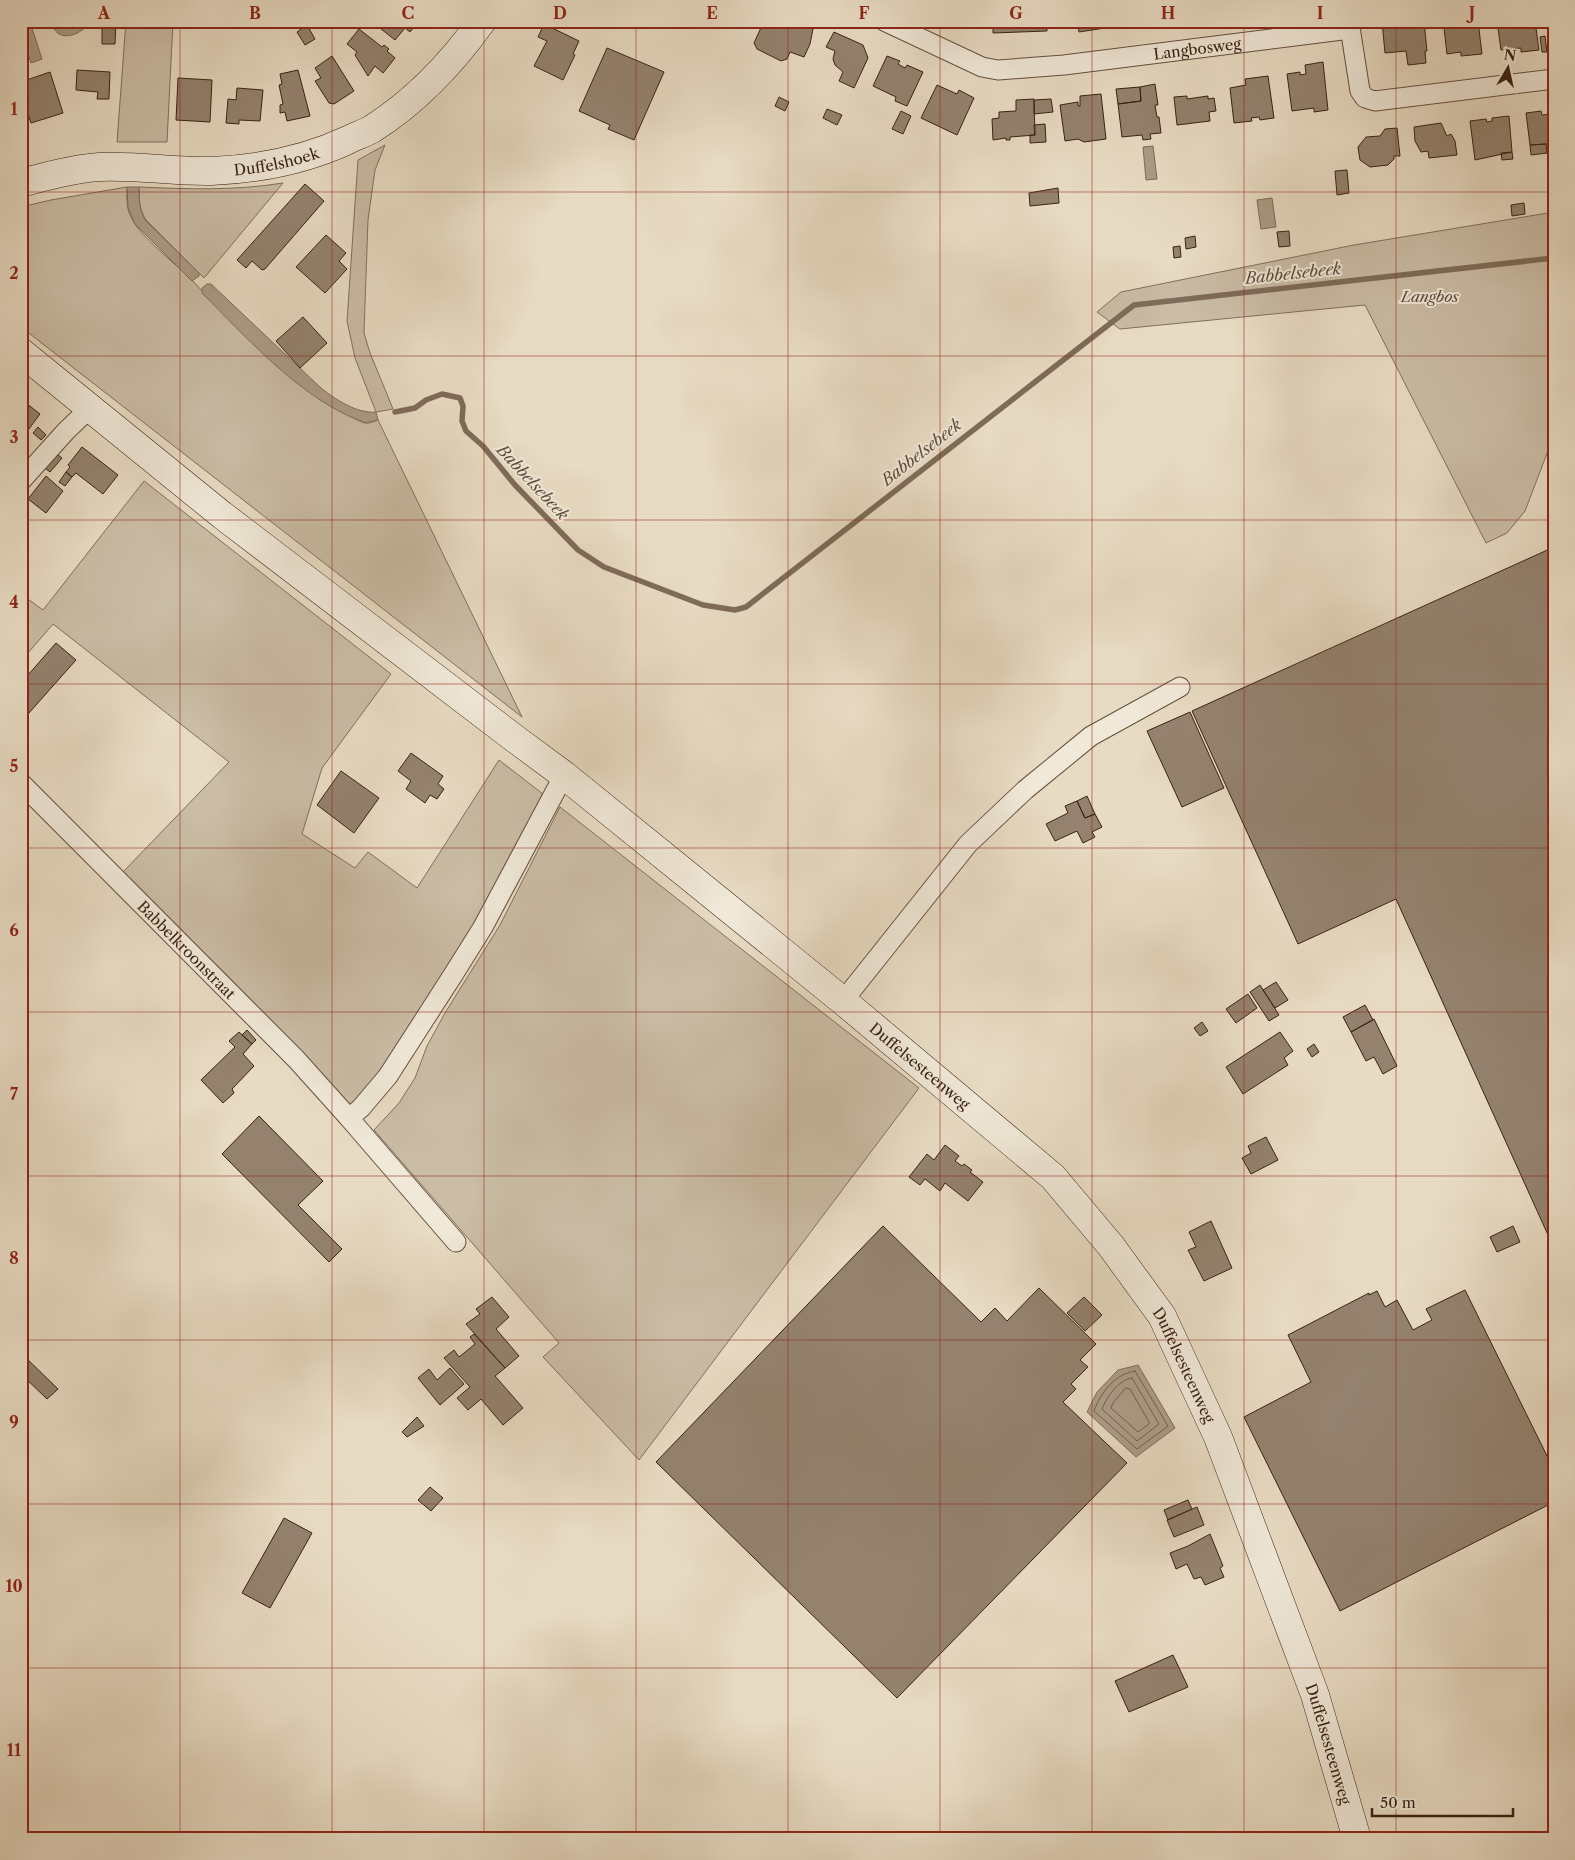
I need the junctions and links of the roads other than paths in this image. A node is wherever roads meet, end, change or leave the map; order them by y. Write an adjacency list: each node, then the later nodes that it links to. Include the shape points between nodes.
1 (482, 21): 5 (street, Duffelshoek, via 444,69 409,101 371,129 332,147 260,167 211,171 98,167)
2 (884, 21): 3 (street, Langbosweg, via 982,67 998,70 1064,65)
3 (1349, 25): 4 (street, Langbosweg, via 1360,91 1366,98 1375,100)
4 (1554, 79)
5 (21, 183)
6 (21, 352): 7 (street, Duffelsesteenweg)
7 (90, 408): 8 (street); 10 (street, Duffelsesteenweg, via 222,515)
8 (21, 481)
9 (1180, 687): 12 (street, via 1091,736 1025,790 968,844)
10 (564, 775): 12 (street, Duffelsesteenweg); 13 (street, via 483,927 448,983 388,1076)
11 (21, 783): 13 (street, Babbelkroonstraat, via 283,1046)
12 (843, 1001): 15 (street, Duffelsesteenweg, via 1053,1177 1111,1246 1162,1316 1218,1437 1273,1580 1315,1695)
13 (349, 1118): 14 (street, Babbelkroonstraat)
14 (456, 1242)
15 (1357, 1839)

